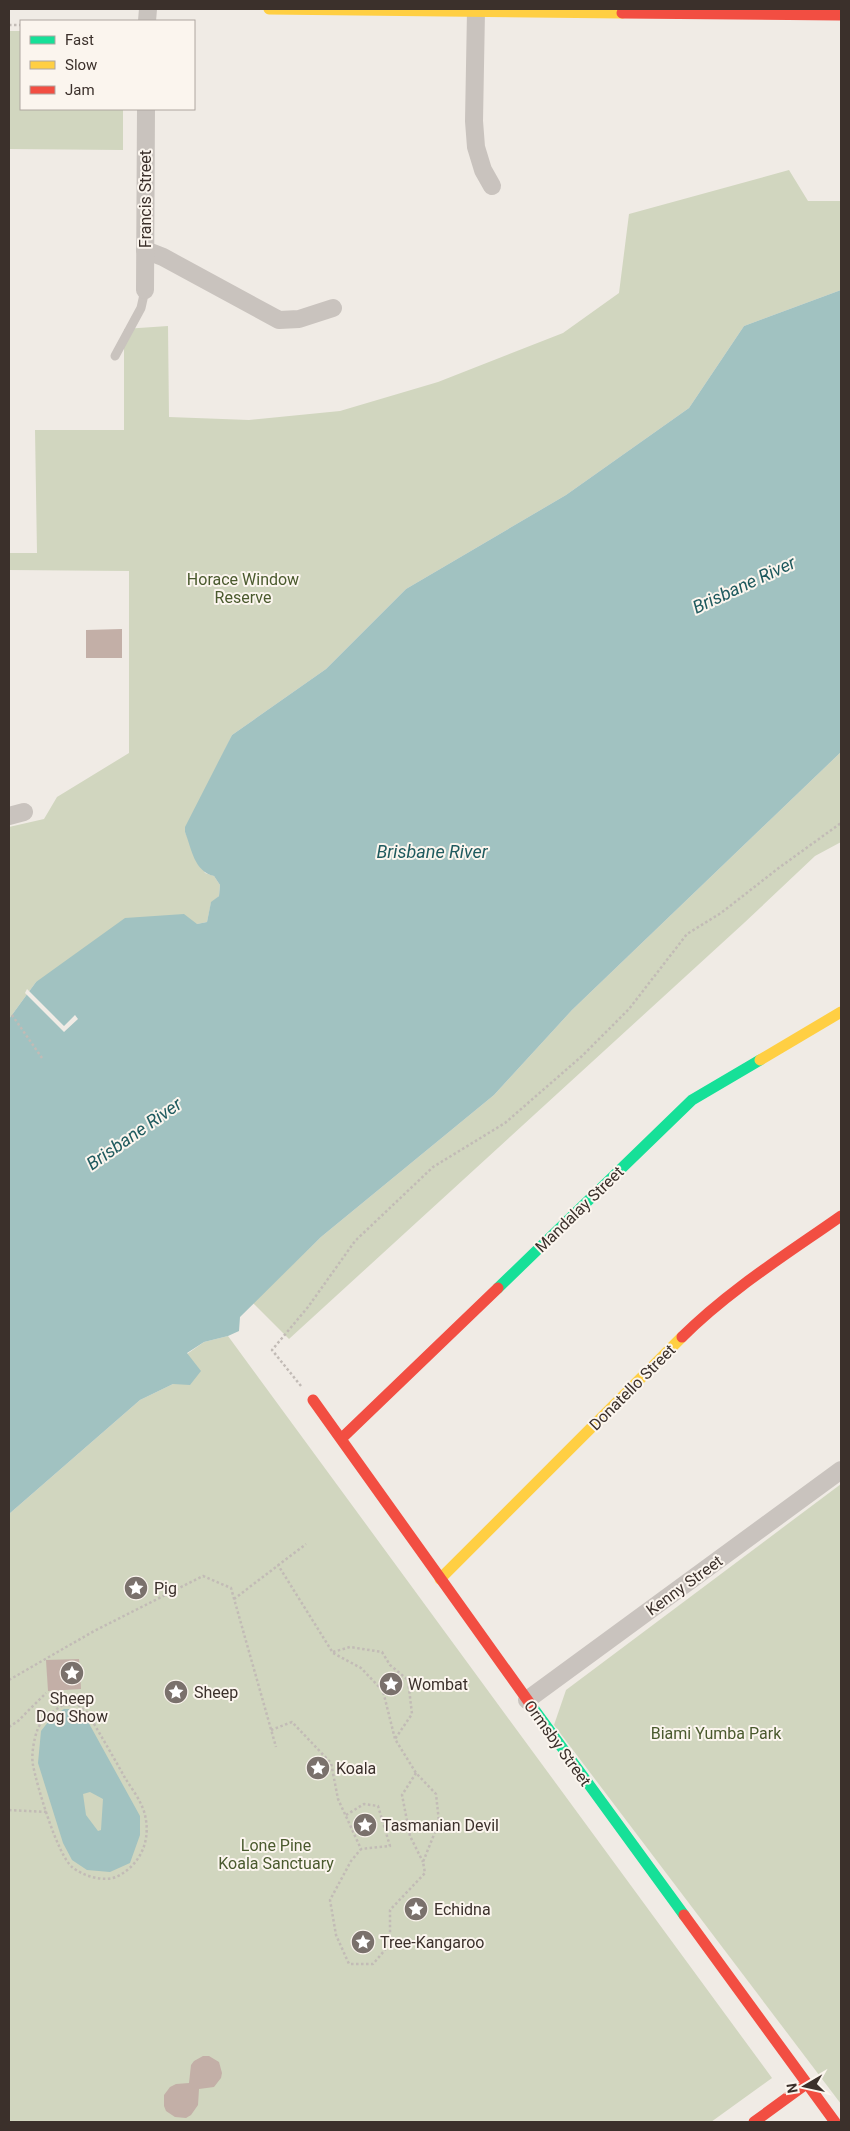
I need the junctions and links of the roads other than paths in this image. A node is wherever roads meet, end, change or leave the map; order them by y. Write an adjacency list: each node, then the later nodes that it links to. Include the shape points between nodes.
1 (270, 9): 2 (street)
2 (476, 10): 3 (street); 6 (street, via 476,147)
3 (763, 11): 4 (street)
4 (841, 15)
5 (146, 110): 7 (street, Francis Street)
6 (492, 186)
7 (145, 250): 8 (street, Francis Street); 9 (street, via 278,320 299,319)
8 (145, 290): 10 (lane, via 141,308)
9 (333, 308)
10 (115, 356)
11 (840, 1016): 14 (street, Mandalay Street, via 692,1100)
12 (841, 1216): 16 (street, Donatello Street, via 701,1318)
13 (313, 1400): 14 (street, Ormsby Street)
14 (342, 1438): 16 (street, Ormsby Street)
15 (841, 1470): 17 (street, Kenny Street)
16 (440, 1579): 17 (street, Ormsby Street)
17 (527, 1700): 18 (street, Ormsby Street)
18 (806, 2084): 19 (street); 20 (street, Ormsby Street)
19 (754, 2122)
20 (835, 2122)

